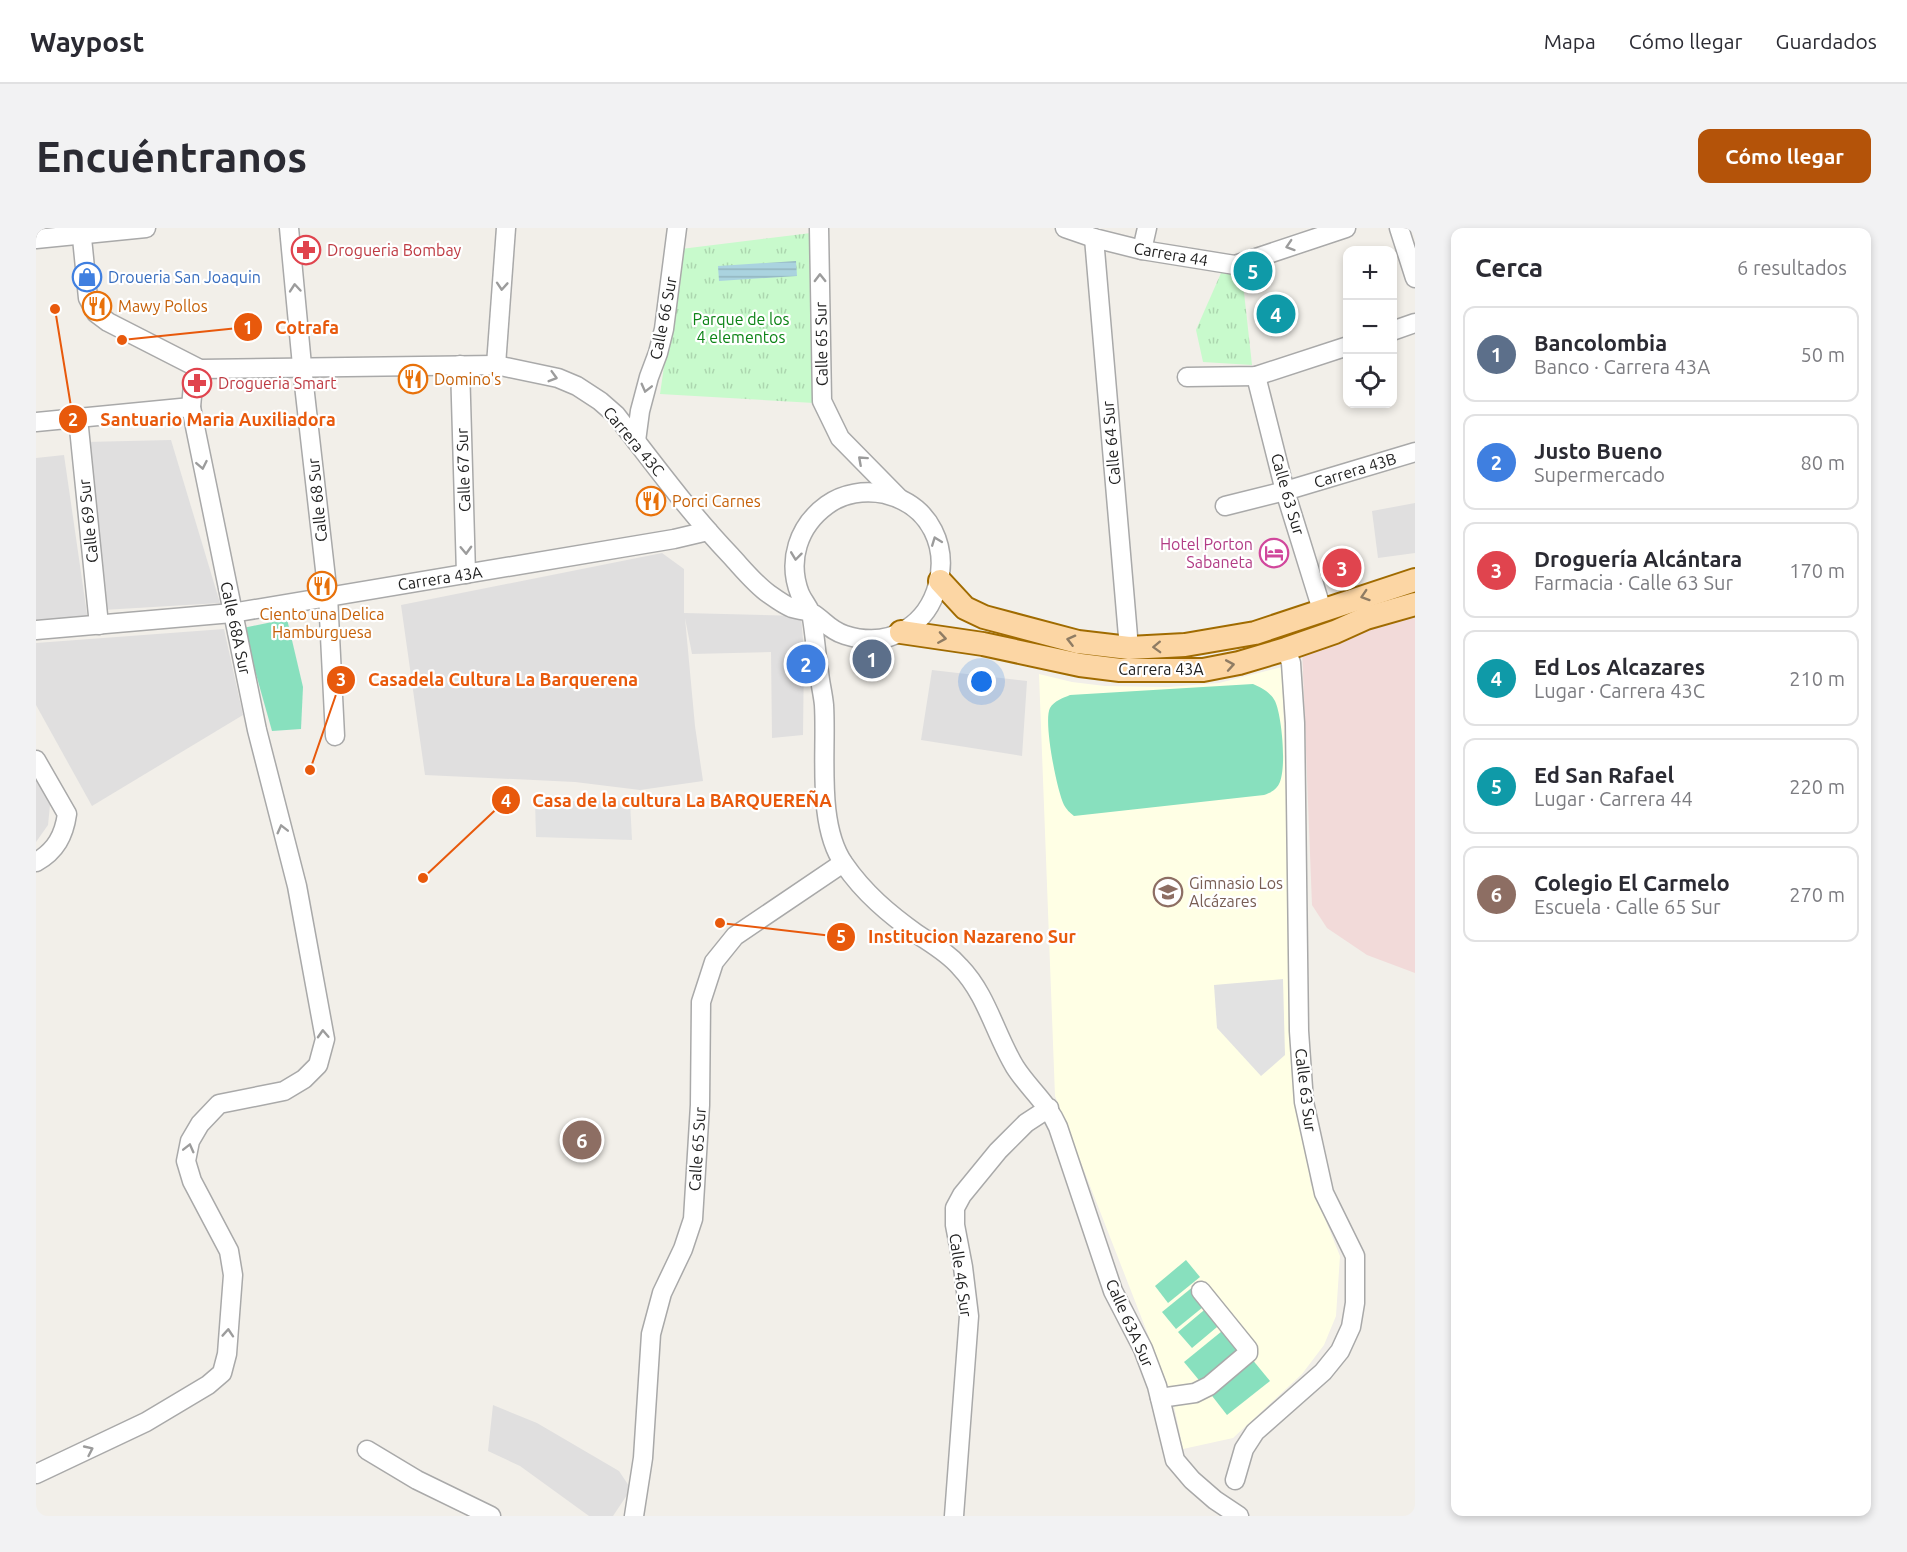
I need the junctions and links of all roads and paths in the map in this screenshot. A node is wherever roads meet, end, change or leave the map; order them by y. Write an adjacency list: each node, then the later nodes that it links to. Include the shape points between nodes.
1 (146, 228): 10 (street)
2 (290, 228): 20 (street, Calle 68 Sur, one-way to 2)
3 (506, 228): 19 (street, one-way to 19)
4 (677, 228): 27 (street, Calle 66 Sur, one-way to 27, via 664,329 640,411)
5 (819, 228): 30 (street, Calle 65 Sur, one-way to 5, via 840,438 822,401)
6 (1065, 228): 11 (street, Carrera 44)
7 (1147, 228): 13 (street)
8 (1346, 228): 13 (street, Carrera 44, one-way to 13, via 1235,265)
9 (1399, 228): 14 (street)
10 (81, 231): 12 (street); 21 (street, Carrera 43C, via 88,298 93,309 102,318)
11 (1094, 238): 13 (street, Carrera 44); 44 (street, Calle 64 Sur)
12 (36, 239)
13 (1142, 250)
14 (1415, 278)
15 (1415, 323): 16 (street)
16 (1397, 329)
17 (1343, 347): 22 (street)
18 (460, 365): 19 (street, Carrera 43C); 20 (street, Carrera 43C); 33 (street, Calle 67 Sur, one-way to 33)
19 (496, 365): 27 (street, Carrera 43C, one-way to 27, via 577,386 616,415)
20 (303, 367): 21 (street, Carrera 43C); 36 (street, Calle 68 Sur)
21 (200, 369): 24 (street, Calle 68A Sur)
22 (1256, 376): 23 (street); 29 (street, Calle 63 Sur)
23 (1186, 377)
24 (190, 407): 25 (street); 39 (street, Calle 68A Sur, one-way to 39)
25 (78, 418): 26 (street); 41 (street, Calle 69 Sur)
26 (36, 422)
27 (636, 441): 32 (street, Carrera 43C)
28 (1415, 452): 29 (street, Carrera 43B)
29 (1285, 490): 31 (street, Carrera 43B); 38 (street, Calle 63 Sur)
30 (903, 501): 35 (street, one-way to 30, via 938,544 918,512); 40 (street, one-way to 40, via 885,494 849,495 831,501 811,519 797,544 794,562 795,580)
31 (1225, 506)
32 (708, 531): 33 (street, Carrera 43A); 40 (street, via 766,592 788,607)
33 (466, 574): 36 (street, Carrera 43A)
34 (1415, 580): 38 (main road, Carrera 43A, one-way to 38)
35 (940, 581): 43 (street, via 926,611); 44 (main road, Carrera 43A, one-way to 35, via 1078,642 984,617 966,608)
36 (328, 596): 39 (street, Carrera 43A); 46 (street, Calle 68 Sur)
37 (1414, 607): 45 (main road, Carrera 43A, via 1366,618)
38 (1323, 610): 44 (main road, Carrera 43A, one-way to 44, via 1227,639)
39 (232, 613): 41 (street, Carrera 43A); 54 (street, Calle 68A Sur, one-way to 39, via 146,1422 222,1373 233,1275 229,1251 192,1181 186,1161 190,1141 219,1104 284,1091 304,1079 318,1065 325,1039 297,885)
40 (812, 613): 43 (street, via 826,626 853,637 882,638); 49 (street, via 824,704 824,779 830,826)
41 (99, 625): 42 (street, Carrera 43A)
42 (36, 630)
43 (901, 632): 45 (main road, Carrera 43A, one-way to 45, via 1120,670 1203,670)
44 (1129, 648)
45 (1286, 649): 55 (street, Calle 63 Sur, via 1291,663 1295,723 1299,1031 1304,1102 1324,1193 1355,1256 1355,1303 1351,1327 1340,1351 1323,1372 1255,1432 1244,1449)
46 (335, 736)
47 (36, 760): 48 (street, via 68,814 57,846)
48 (36, 862)
49 (843, 863): 50 (street, via 884,909 961,968 982,996 1017,1070); 57 (street, Calle 65 Sur, via 735,936 714,962 701,1002 693,1219 662,1293 651,1334 643,1458)
50 (1049, 1108): 52 (street, Calle 63A Sur, via 1075,1173 1113,1291 1143,1348); 58 (street, Calle 46 Sur, via 1026,1123 998,1151 955,1208 954,1225 969,1316)
51 (1201, 1291): 52 (street, via 1248,1353 1209,1386 1195,1393)
52 (1160, 1398): 59 (street, Calle 63A Sur, via 1175,1460 1192,1480)
53 (367, 1450): 56 (street)
54 (36, 1474)
55 (1235, 1480)
56 (491, 1516)
57 (634, 1516)
58 (954, 1516)
59 (1239, 1516)

